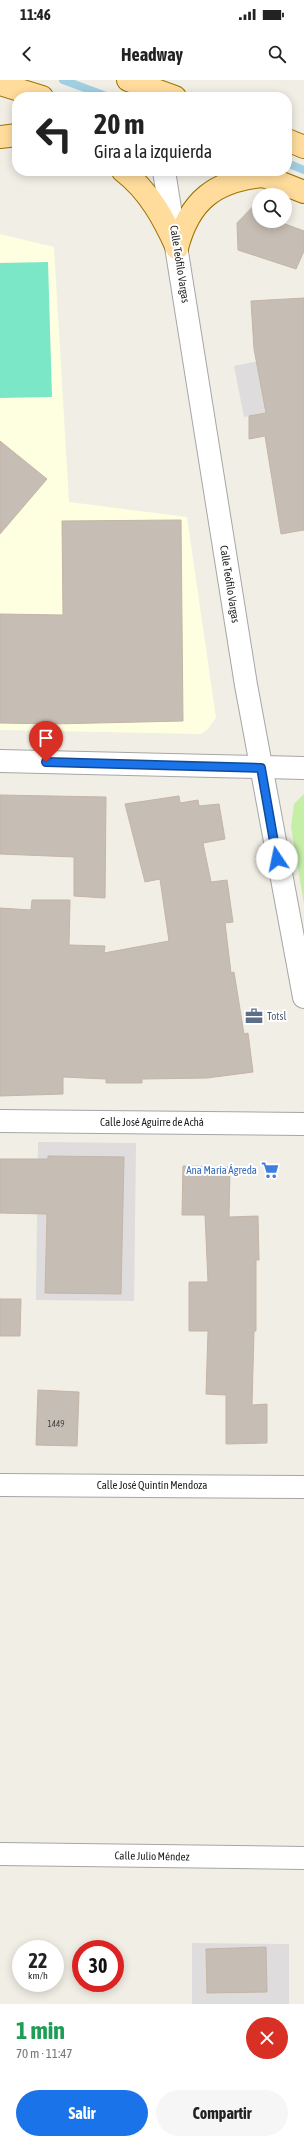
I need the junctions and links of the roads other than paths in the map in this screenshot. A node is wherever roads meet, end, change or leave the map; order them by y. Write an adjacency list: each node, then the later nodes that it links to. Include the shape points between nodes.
1 (128, 80): 3 (main road)
2 (3, 84): 4 (main road)
3 (150, 88): 5 (main road)
4 (27, 92)
5 (162, 92)
6 (12, 136): 7 (main road)
7 (0, 137)
8 (292, 142): 9 (main road)
9 (304, 147)
10 (128, 176): 15 (main road, via 147,194 164,219)
11 (165, 176): 15 (street, Calle Teófilo Vargas)
12 (250, 176): 15 (main road, via 230,182 206,195 192,210 182,228)
13 (262, 176): 14 (main road)
14 (304, 192)
15 (177, 248): 17 (street, Calle Teófilo Vargas)
16 (0, 761): 17 (street)
17 (261, 768): 18 (street); 19 (street, Calle Teófilo Vargas)
18 (304, 768)
19 (304, 997)
20 (0, 1121): 21 (street, Calle José Aguirre de Achá)
21 (304, 1124)
22 (0, 1484): 23 (street, Calle José Quintín Mendoza)
23 (304, 1487)
24 (0, 1854): 25 (street, Calle Julio Méndez)
25 (304, 1858)

